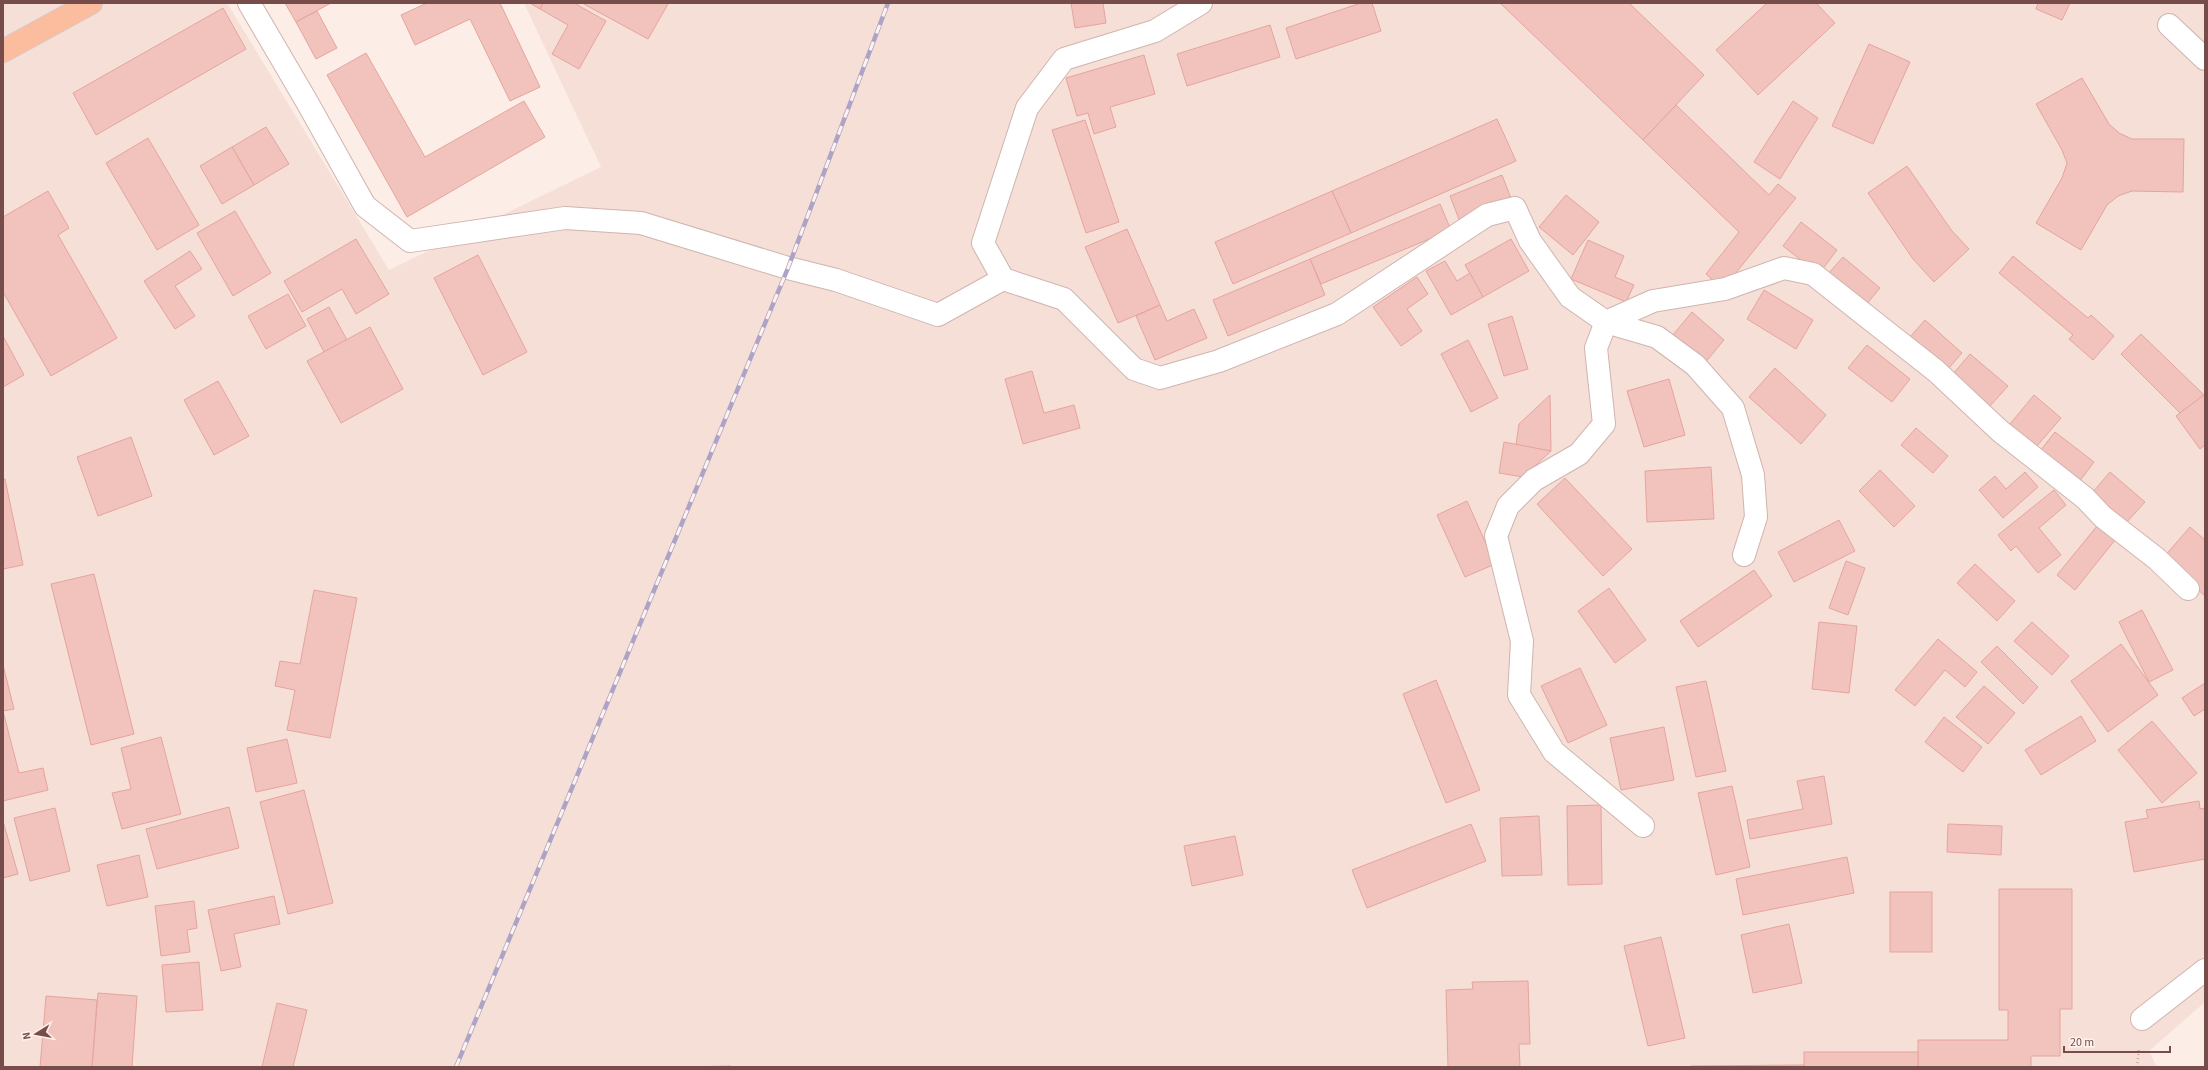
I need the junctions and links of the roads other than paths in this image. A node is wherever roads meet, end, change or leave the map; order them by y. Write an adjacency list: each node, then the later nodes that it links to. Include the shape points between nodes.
1 (91, 3): 5 (main road)
2 (249, 3): 7 (street, via 308,102 365,206 410,241 565,218 641,223 836,280 938,315)
3 (1201, 3): 7 (street, via 1155,31 1064,59 1026,108 983,243)
4 (2169, 25): 6 (street)
5 (3, 51)
6 (2205, 59)
7 (1003, 279): 8 (street, via 1064,299 1134,368 1160,378 1220,361 1337,314 1487,215 1515,208 1530,241 1570,297)
8 (1606, 322): 9 (street, via 1657,338 1695,365 1733,408 1753,475 1756,517); 10 (street, via 1653,301 1725,289 1784,268 1813,274 1936,371 2000,431 2085,498); 11 (street, via 1596,348 1604,424 1579,454 1534,480 1508,506 1496,536 1522,641 1519,695 1554,752)
9 (1744, 554)
10 (2188, 589)
11 (1643, 826)
12 (2205, 970): 13 (street)
13 (2142, 1019)

